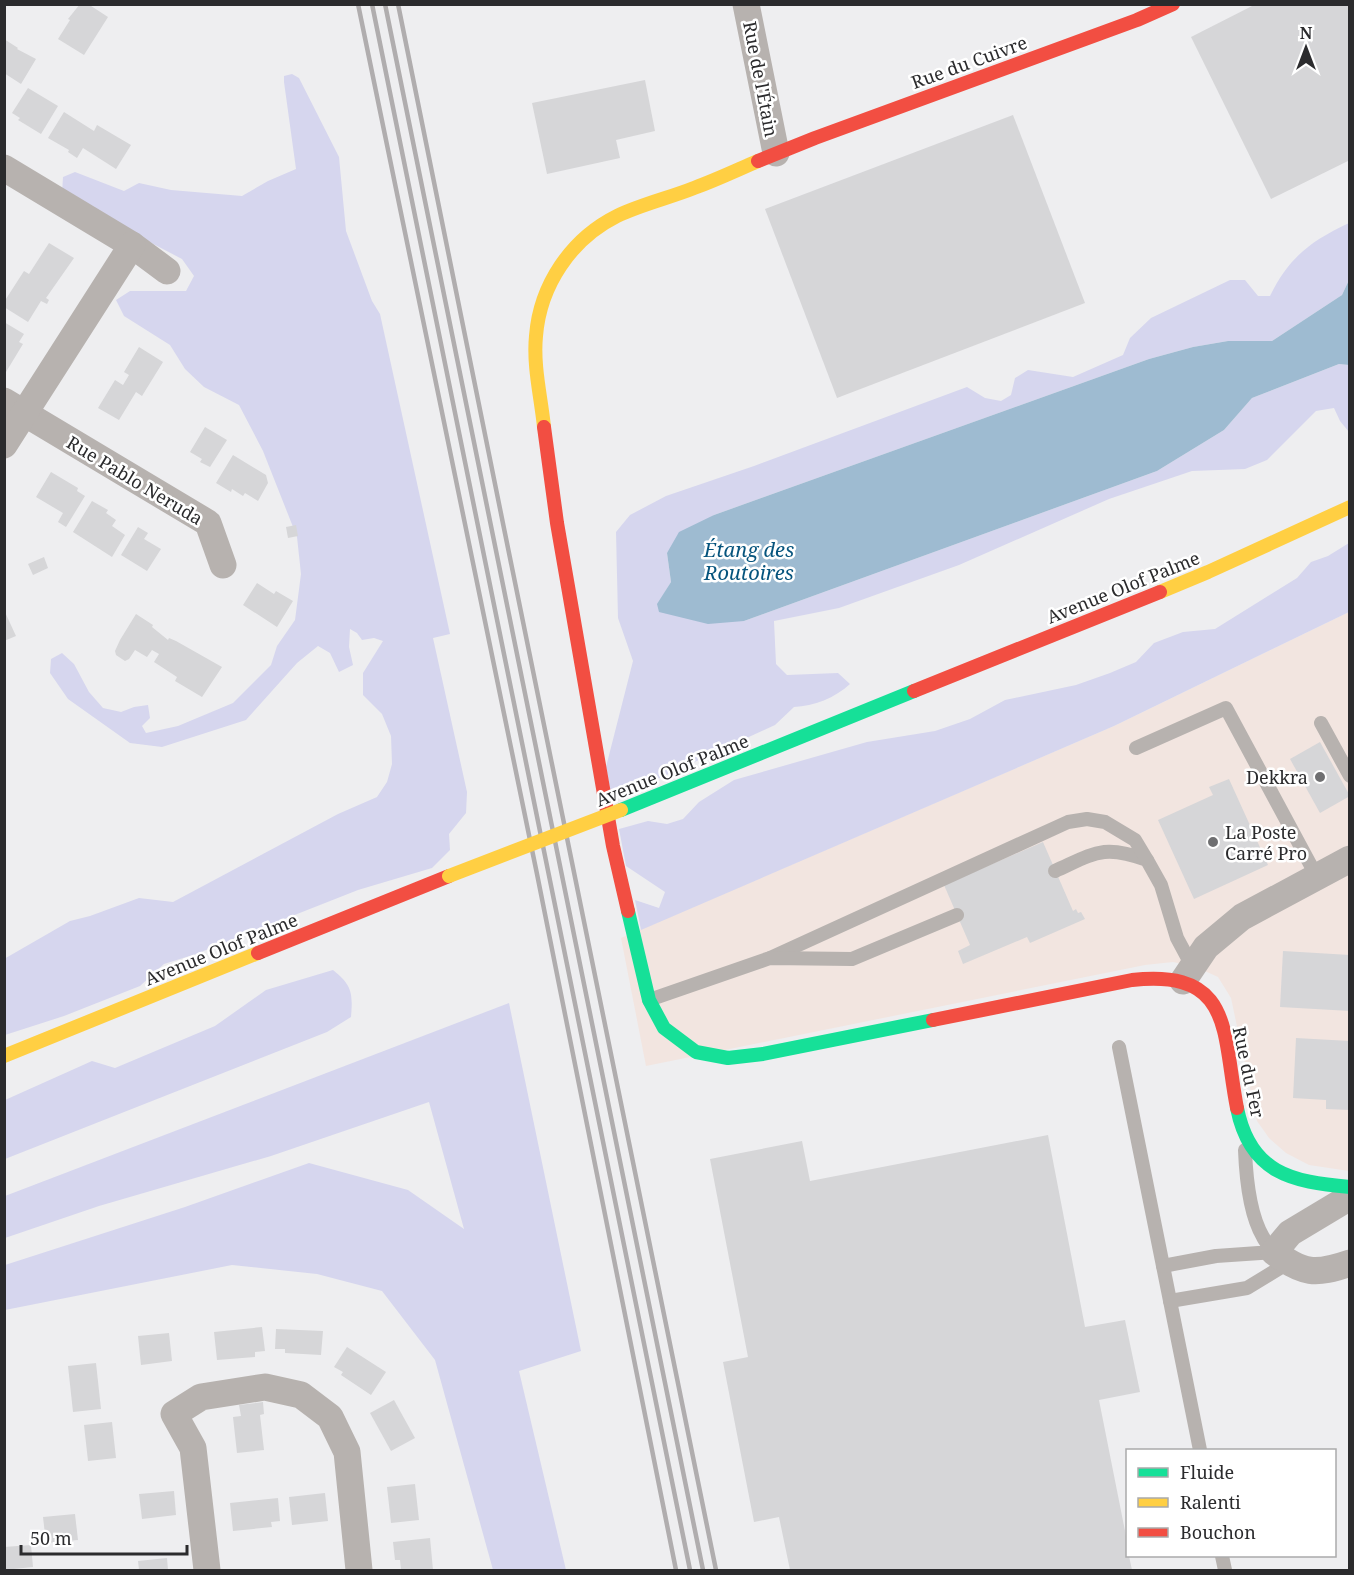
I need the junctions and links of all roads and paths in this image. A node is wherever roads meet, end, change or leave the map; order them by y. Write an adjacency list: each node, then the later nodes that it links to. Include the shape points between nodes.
1 (746, 4): 3 (street, Rue de l'Étain)
2 (1173, 4): 3 (street, Rue du Cuivre)
3 (776, 153): 21 (street, Rue du Cuivre, via 621,215 593,231 558,268 544,295 535,330 557,523 613,846)
4 (4, 168): 5 (street)
5 (132, 245): 6 (street); 7 (street)
6 (167, 271)
7 (15, 407): 8 (street); 10 (street, Rue Pablo Neruda, via 208,523)
8 (4, 445)
9 (1350, 507): 23 (street, Avenue Olof Palme, bridge, via 1208,572)
10 (223, 565)
11 (1321, 723): 13 (lane)
12 (1136, 748): 17 (lane, via 1226,708)
13 (1350, 776)
14 (1350, 859): 17 (street)
15 (1147, 860): 16 (lane, via 1100,851); 19 (lane, via 1136,840 1105,822 1068,822); 20 (lane, via 1161,885)
16 (1055, 871)
17 (1317, 877): 20 (street, via 1242,917 1206,946)
18 (957, 915): 19 (lane, via 852,959)
19 (770, 958): 21 (lane)
20 (1187, 973): 21 (street, Rue du Cuivre, via 1132,980 728,1058 696,1052 664,1028); 24 (street, Rue du Fer, via 1218,1012)
21 (649, 1000)
22 (1119, 1047): 29 (lane)
23 (4, 1056)
24 (1244, 1136): 25 (street, Rue du Fer, via 1273,1168 1296,1179); 27 (lane, via 1255,1217 1263,1238)
25 (1350, 1186)
26 (1350, 1197): 27 (street, via 1290,1233)
27 (1281, 1258): 28 (street, via 1303,1270 1318,1271); 29 (lane, via 1216,1256); 30 (lane, via 1247,1288)
28 (1350, 1263)
29 (1163, 1266): 30 (lane)
30 (1170, 1301): 31 (lane)
31 (1200, 1449)
32 (207, 1570): 33 (street, via 193,1448 174,1414 201,1397 265,1387 301,1395 330,1417 347,1452)
33 (359, 1570)

